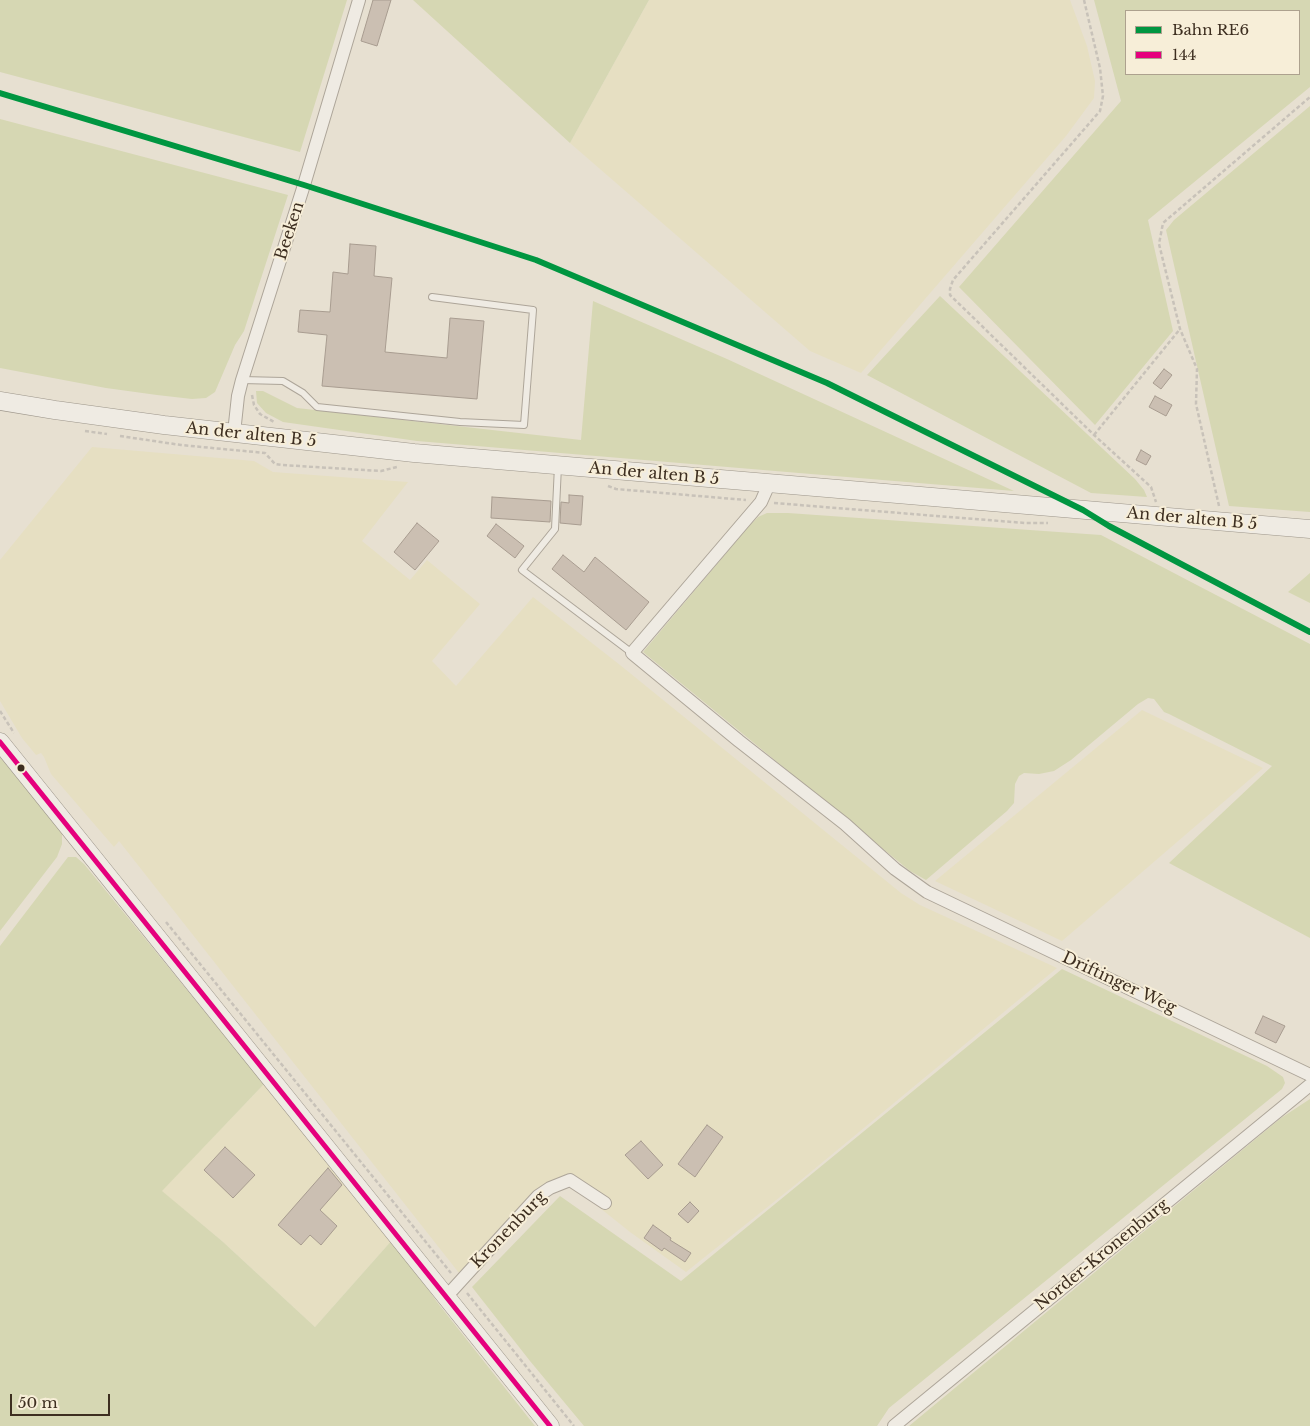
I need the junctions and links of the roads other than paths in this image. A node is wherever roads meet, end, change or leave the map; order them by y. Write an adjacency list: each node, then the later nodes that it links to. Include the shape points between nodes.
1 (359, 0): 3 (street, Beeken)
2 (432, 297): 3 (lane, via 533,310 524,425 460,422 317,407 284,381)
3 (242, 380): 5 (street, Beeken)
4 (0, 400): 5 (main road, An der alten B 5, via 95,416)
5 (234, 433): 6 (main road, An der alten B 5)
6 (558, 466): 7 (main road, An der alten B 5); 9 (lane, via 555,529 522,570)
7 (770, 484): 8 (main road, An der alten B 5); 9 (street, via 761,502)
8 (1310, 529)
9 (632, 653): 11 (street, Driftinger Weg, via 927,892)
10 (8, 740): 14 (main road, via 84,848)
11 (1310, 1075)
12 (1310, 1085): 16 (street, Norder-Kronenburg)
13 (605, 1203): 14 (street, Kronenburg, via 570,1180 550,1188 538,1196)
14 (446, 1297): 15 (main road)
15 (550, 1426)
16 (894, 1426)

